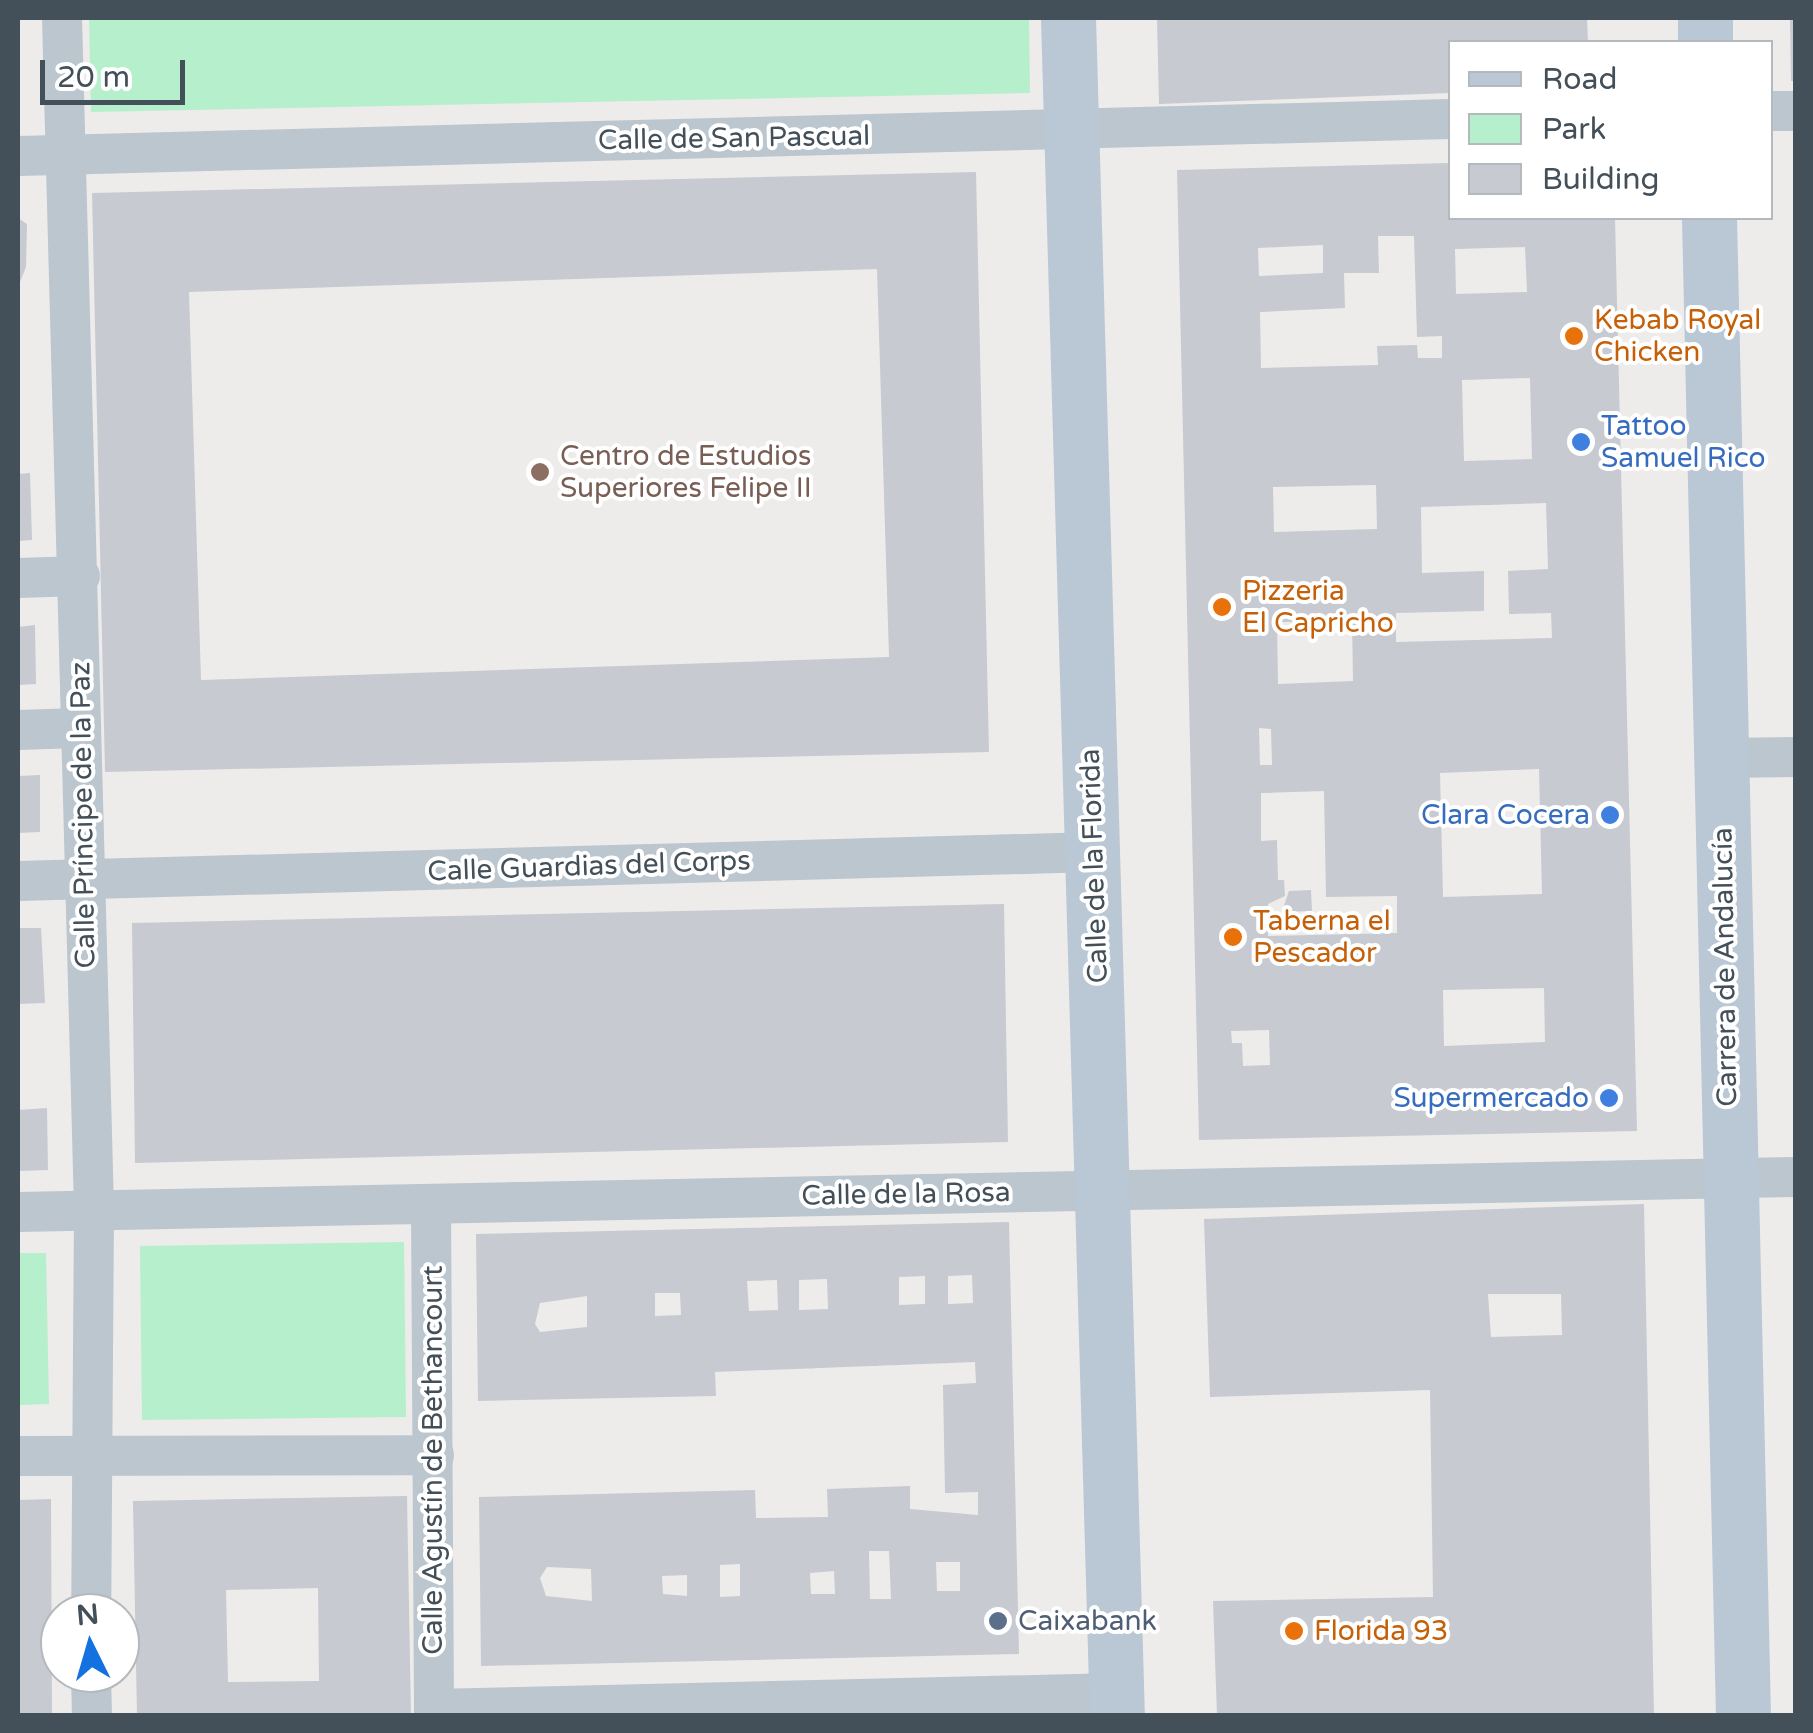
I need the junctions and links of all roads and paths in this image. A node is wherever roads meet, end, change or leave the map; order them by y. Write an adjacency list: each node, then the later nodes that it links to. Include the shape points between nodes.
1 (62, 18): 5 (street, Calle Príncipe de la Paz)
2 (1068, 18): 4 (main road, Calle de la Florida)
3 (1448, 119): 4 (street, Calle de San Pascual)
4 (1071, 130): 5 (street, Calle de San Pascual); 14 (main road, Calle de la Florida)
5 (64, 155): 6 (street, Calle de San Pascual); 8 (street, Calle Príncipe de la Paz)
6 (18, 156)
7 (1709, 220): 13 (main road, Carrera de Andalucía)
8 (80, 576): 9 (street); 10 (street, Calle Príncipe de la Paz)
9 (18, 578)
10 (79, 728): 11 (street); 15 (street, Calle Príncipe de la Paz)
11 (18, 730)
12 (1796, 756): 13 (street)
13 (1722, 758): 18 (main road, Carrera de Andalucía)
14 (1094, 852): 15 (street, Calle Guardias del Corps); 19 (main road, Calle de la Florida)
15 (84, 880): 16 (street, Calle Guardias del Corps); 21 (street, Calle Príncipe de la Paz)
16 (18, 881)
17 (1796, 1177): 18 (street, Calle de la Rosa)
18 (1728, 1178): 19 (street, Calle de la Rosa); 29 (main road, Carrera de Andalucía)
19 (1102, 1190): 20 (street, Calle de la Rosa); 27 (main road, Calle de la Florida)
20 (431, 1204): 21 (street, Calle de la Rosa); 24 (street, Calle Agustín de Bethancourt)
21 (94, 1210): 22 (street, Calle de la Rosa); 23 (street, Calle Príncipe de la Paz)
22 (18, 1212)
23 (90, 1454): 24 (street); 25 (street); 26 (street, Calle Príncipe de la Paz)
24 (434, 1455): 28 (street, Calle Agustín de Bethancourt)
25 (18, 1456)
26 (91, 1593)
27 (1117, 1704): 28 (street)
28 (434, 1712)
29 (1743, 1716)

